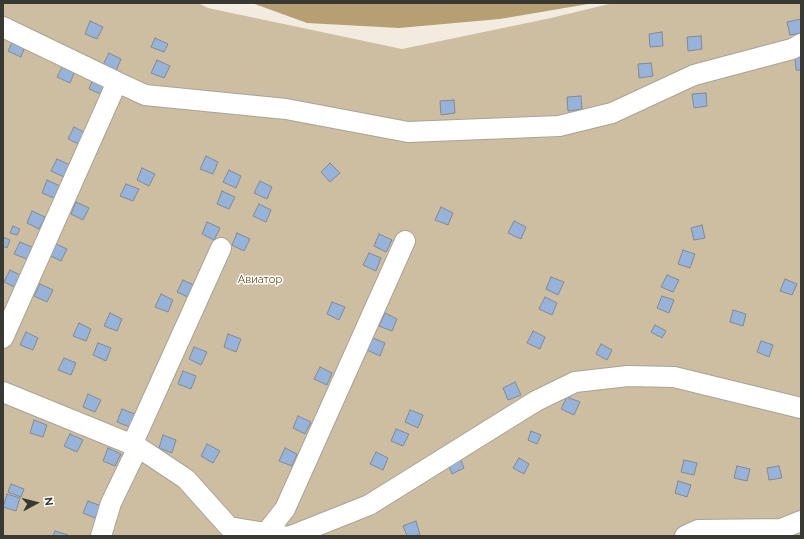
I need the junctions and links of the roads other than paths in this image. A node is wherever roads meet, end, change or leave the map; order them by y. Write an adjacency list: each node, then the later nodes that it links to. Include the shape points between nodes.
1 (3, 27): 3 (street)
2 (801, 44): 3 (street, via 792,49 694,75 612,113 559,126 408,132 286,109 145,95)
3 (117, 82): 6 (street)
4 (406, 241): 11 (street)
5 (221, 248): 9 (street)
6 (3, 338)
7 (3, 392): 9 (street)
8 (801, 408): 13 (street, via 674,377 628,376 575,382 536,401 369,505)
9 (135, 446): 11 (street, via 186,479 229,527); 12 (street)
10 (801, 521): 14 (street, via 781,529 698,530)
11 (275, 535)
12 (101, 536)
13 (291, 536)
14 (685, 536)

